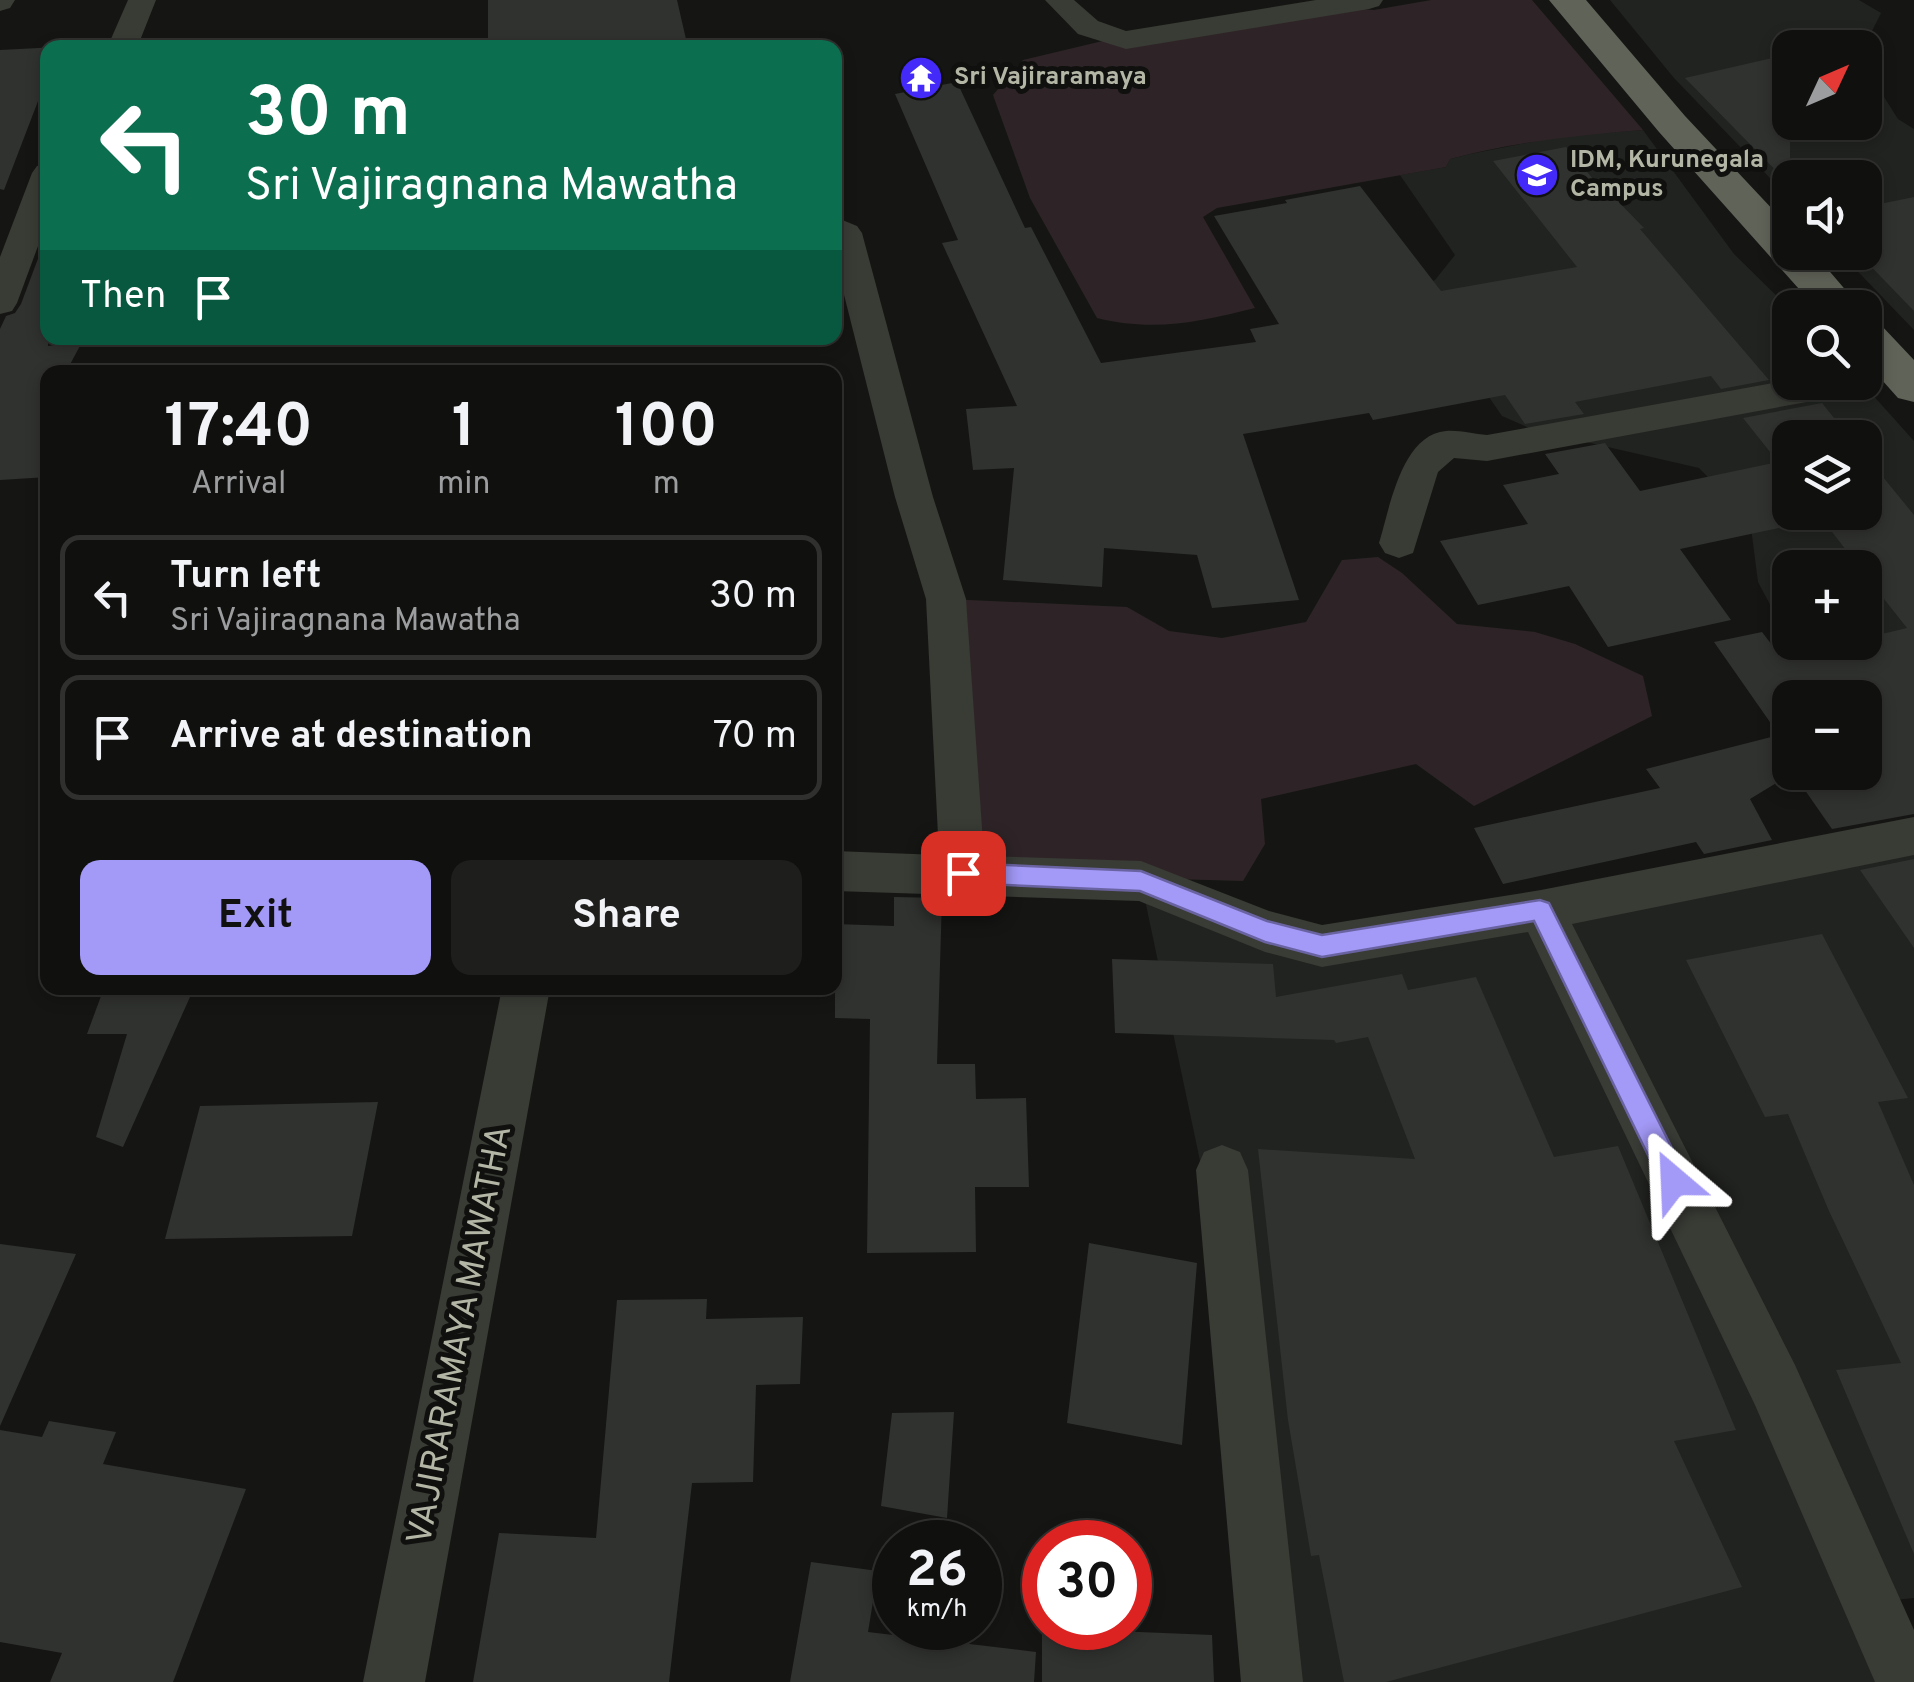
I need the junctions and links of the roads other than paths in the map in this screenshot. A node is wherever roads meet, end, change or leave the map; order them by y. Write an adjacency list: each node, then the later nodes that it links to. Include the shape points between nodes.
1 (142, 0): 5 (street)
2 (1059, 0): 3 (street, via 1076,22 1126,40)
3 (1368, 0)
4 (1567, 0): 9 (highway)
5 (125, 40)
6 (40, 195): 10 (street)
7 (842, 231): 15 (street, via 946,599)
8 (40, 284): 10 (street)
9 (1824, 290)
10 (3, 297)
11 (1772, 396): 12 (street, via 1487,448 1446,444 1422,466)
12 (1399, 544)
13 (1914, 836): 16 (street)
14 (842, 871): 15 (street)
15 (963, 873): 16 (street, via 1141,881 1265,931 1322,946)
16 (1540, 910): 21 (street, via 1775,1384)
17 (525, 995): 19 (street, VAJIRARAMAYA MAWATHA)
18 (1222, 1170): 20 (street)
19 (394, 1682)
20 (1272, 1682)
21 (1906, 1682)

